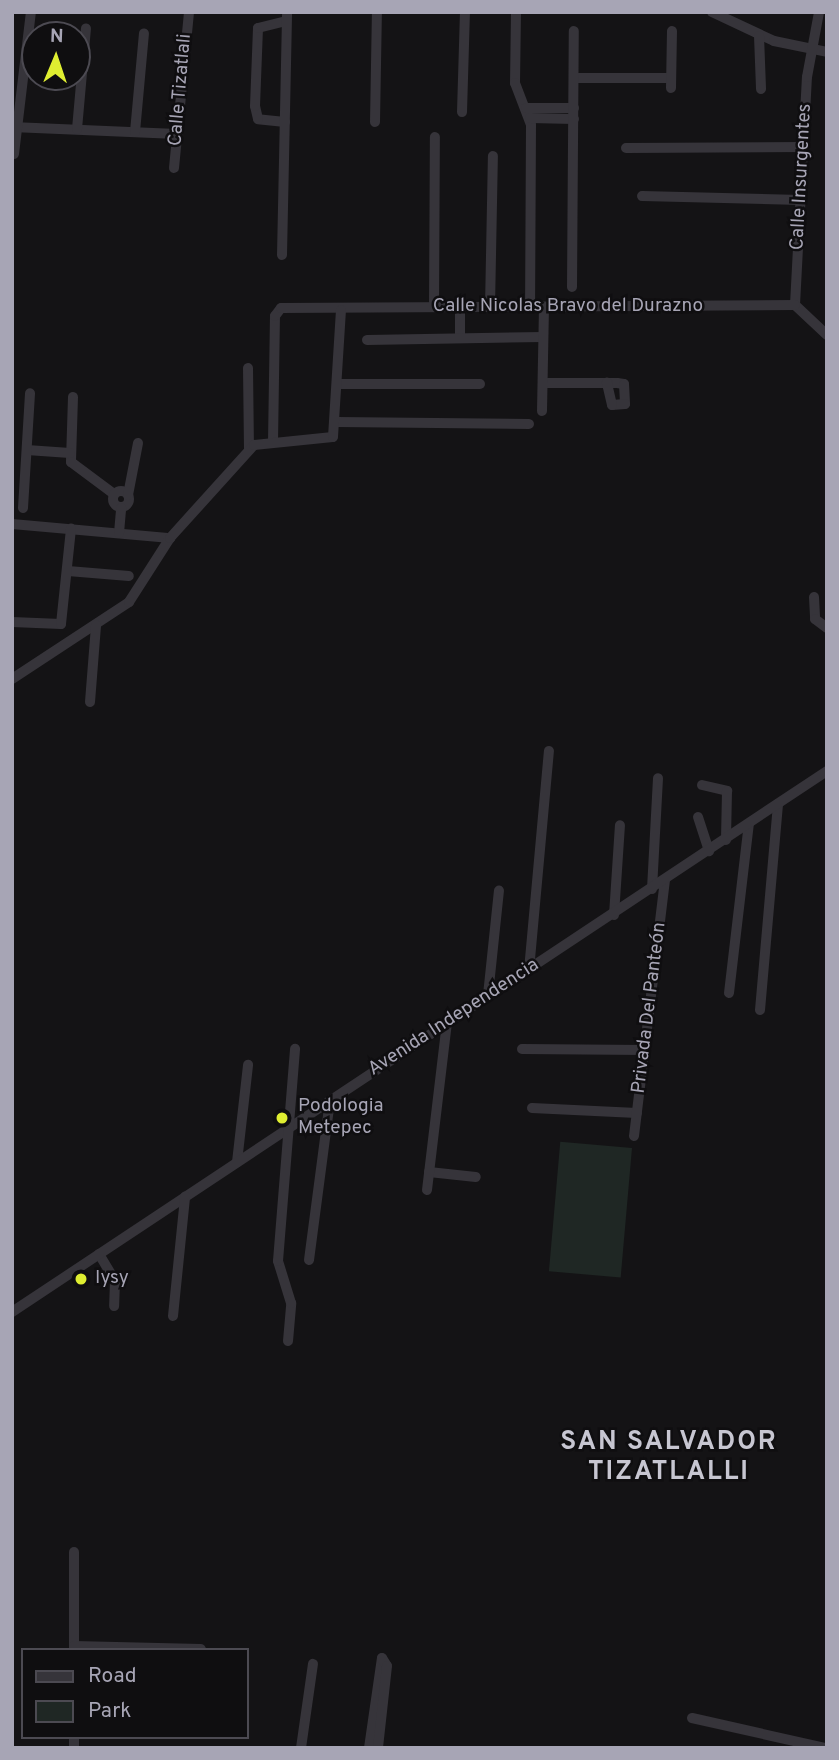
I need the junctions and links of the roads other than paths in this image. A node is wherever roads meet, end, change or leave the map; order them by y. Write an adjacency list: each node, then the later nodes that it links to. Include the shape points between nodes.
1 (31, 12): 23 (street)
2 (189, 12): 26 (street, Calle Tizatlali)
3 (377, 12): 22 (street)
4 (465, 12): 18 (street)
5 (516, 12): 19 (street, via 515,83)
6 (712, 12): 12 (street)
7 (819, 12): 13 (street, Calle Insurgentes)
8 (286, 17): 21 (street); 21 (street, via 258,28 255,106 258,119)
9 (574, 31): 15 (street)
10 (671, 31): 15 (street, via 671,83)
11 (144, 33): 25 (street)
12 (759, 36): 13 (street); 16 (street)
13 (813, 51): 14 (street); 28 (street, Calle Insurgentes)
14 (827, 52)
15 (574, 78): 20 (street)
16 (761, 89)
17 (80, 91): 24 (street)
18 (462, 112)
19 (528, 113): 20 (street); 40 (street)
20 (574, 113): 36 (street)
21 (285, 122): 35 (street)
22 (375, 122)
23 (15, 127): 24 (street); 30 (street)
24 (77, 130): 25 (street)
25 (135, 132): 26 (street)
26 (177, 134): 32 (street, Calle Tizatlali)
27 (435, 137): 38 (street)
28 (804, 147): 29 (street); 34 (street, Calle Insurgentes)
29 (626, 148)
30 (14, 154)
31 (493, 156): 39 (street)
32 (174, 168)
33 (642, 196): 34 (street)
34 (801, 200): 37 (street, Calle Insurgentes)
35 (282, 255)
36 (572, 287)
37 (795, 305): 41 (street, Calle Nicolas Bravo del Durazno); 44 (street)
38 (434, 307): 42 (street, Calle Nicolas Bravo del Durazno); 43 (street, Calle Nicolas Bravo del Durazno)
39 (491, 307): 40 (street, Calle Nicolas Bravo del Durazno); 42 (street, Calle Nicolas Bravo del Durazno)
40 (530, 307): 41 (street, Calle Nicolas Bravo del Durazno)
41 (544, 307): 45 (street)
42 (460, 308): 46 (street)
43 (341, 310): 51 (street); 58 (street, Calle Nicolas Bravo del Durazno, via 285,307 275,316)
44 (827, 335)
45 (543, 337): 46 (street); 49 (street)
46 (460, 338): 47 (street)
47 (367, 340)
48 (248, 369): 61 (street)
49 (543, 383): 50 (street); 55 (street)
50 (607, 383)
51 (338, 384): 52 (street); 56 (street)
52 (480, 384)
53 (30, 393): 60 (street)
54 (73, 397): 62 (street)
55 (542, 411)
56 (337, 422): 57 (street); 58 (street, via 333,437 322,442)
57 (529, 424)
58 (272, 442): 61 (street)
59 (138, 443): 64 (street)
60 (27, 450): 62 (street); 65 (street)
61 (249, 450): 70 (street)
62 (70, 453): 63 (street, via 75,469)
63 (114, 494): 64 (street); 66 (street)
64 (128, 495): 66 (street)
65 (23, 508)
66 (121, 508): 69 (street)
67 (12, 524): 68 (street)
68 (71, 529): 69 (street); 71 (street)
69 (119, 533): 70 (street)
70 (170, 538): 75 (street, via 136,594)
71 (68, 571): 72 (street); 74 (street, via 61,624)
72 (129, 576)
73 (814, 597): 76 (street, via 815,619)
74 (12, 622)
75 (96, 625): 77 (street); 78 (street)
76 (827, 628)
77 (12, 679)
78 (90, 702)
79 (549, 751): 93 (street)
80 (827, 771): 83 (street, Avenida Independencia)
81 (658, 778): 90 (street)
82 (702, 785): 87 (street, via 727,791)
83 (778, 804): 85 (street, Avenida Independencia); 96 (street)
84 (698, 817): 88 (street)
85 (749, 824): 87 (street, Avenida Independencia); 94 (street)
86 (620, 825): 92 (street)
87 (726, 840): 88 (street, Avenida Independencia)
88 (709, 851): 89 (street, Avenida Independencia)
89 (665, 880): 90 (street, Avenida Independencia); 100 (street, Privada Del Panteón)
90 (652, 889): 92 (street, Avenida Independencia)
91 (499, 891): 95 (street)
92 (614, 915): 93 (street, Avenida Independencia)
93 (529, 970): 95 (street, Avenida Independencia)
94 (729, 993)
95 (488, 995): 97 (street, Avenida Independencia)
96 (760, 1010)
97 (447, 1023): 102 (street, Avenida Independencia); 108 (street)
98 (295, 1049): 105 (street)
99 (522, 1049): 100 (street)
100 (645, 1050): 104 (street, Privada Del Panteón)
101 (248, 1065): 107 (street)
102 (330, 1100): 105 (street, Avenida Independencia); 113 (street)
103 (532, 1108): 104 (street)
104 (637, 1113): 106 (street, Privada Del Panteón)
105 (289, 1127): 107 (street, Avenida Independencia); 117 (street, via 278,1261 291,1303)
106 (634, 1136)
107 (237, 1162): 111 (street, Avenida Independencia)
108 (429, 1172): 109 (street); 110 (street)
109 (476, 1177)
110 (427, 1190)
111 (185, 1197): 112 (street, Avenida Independencia); 116 (street)
112 (99, 1254): 114 (street, via 114,1281); 115 (street, Avenida Independencia)
113 (309, 1260)
114 (114, 1306)
115 (12, 1312)
116 (173, 1316)
117 (288, 1342)
118 (74, 1552): 119 (street)
119 (74, 1648)
120 (313, 1664): 122 (street)
121 (692, 1718): 125 (street)
122 (301, 1748)
123 (369, 1748): 124 (street, via 382,1658 387,1664)
124 (378, 1748)
125 (825, 1748)

